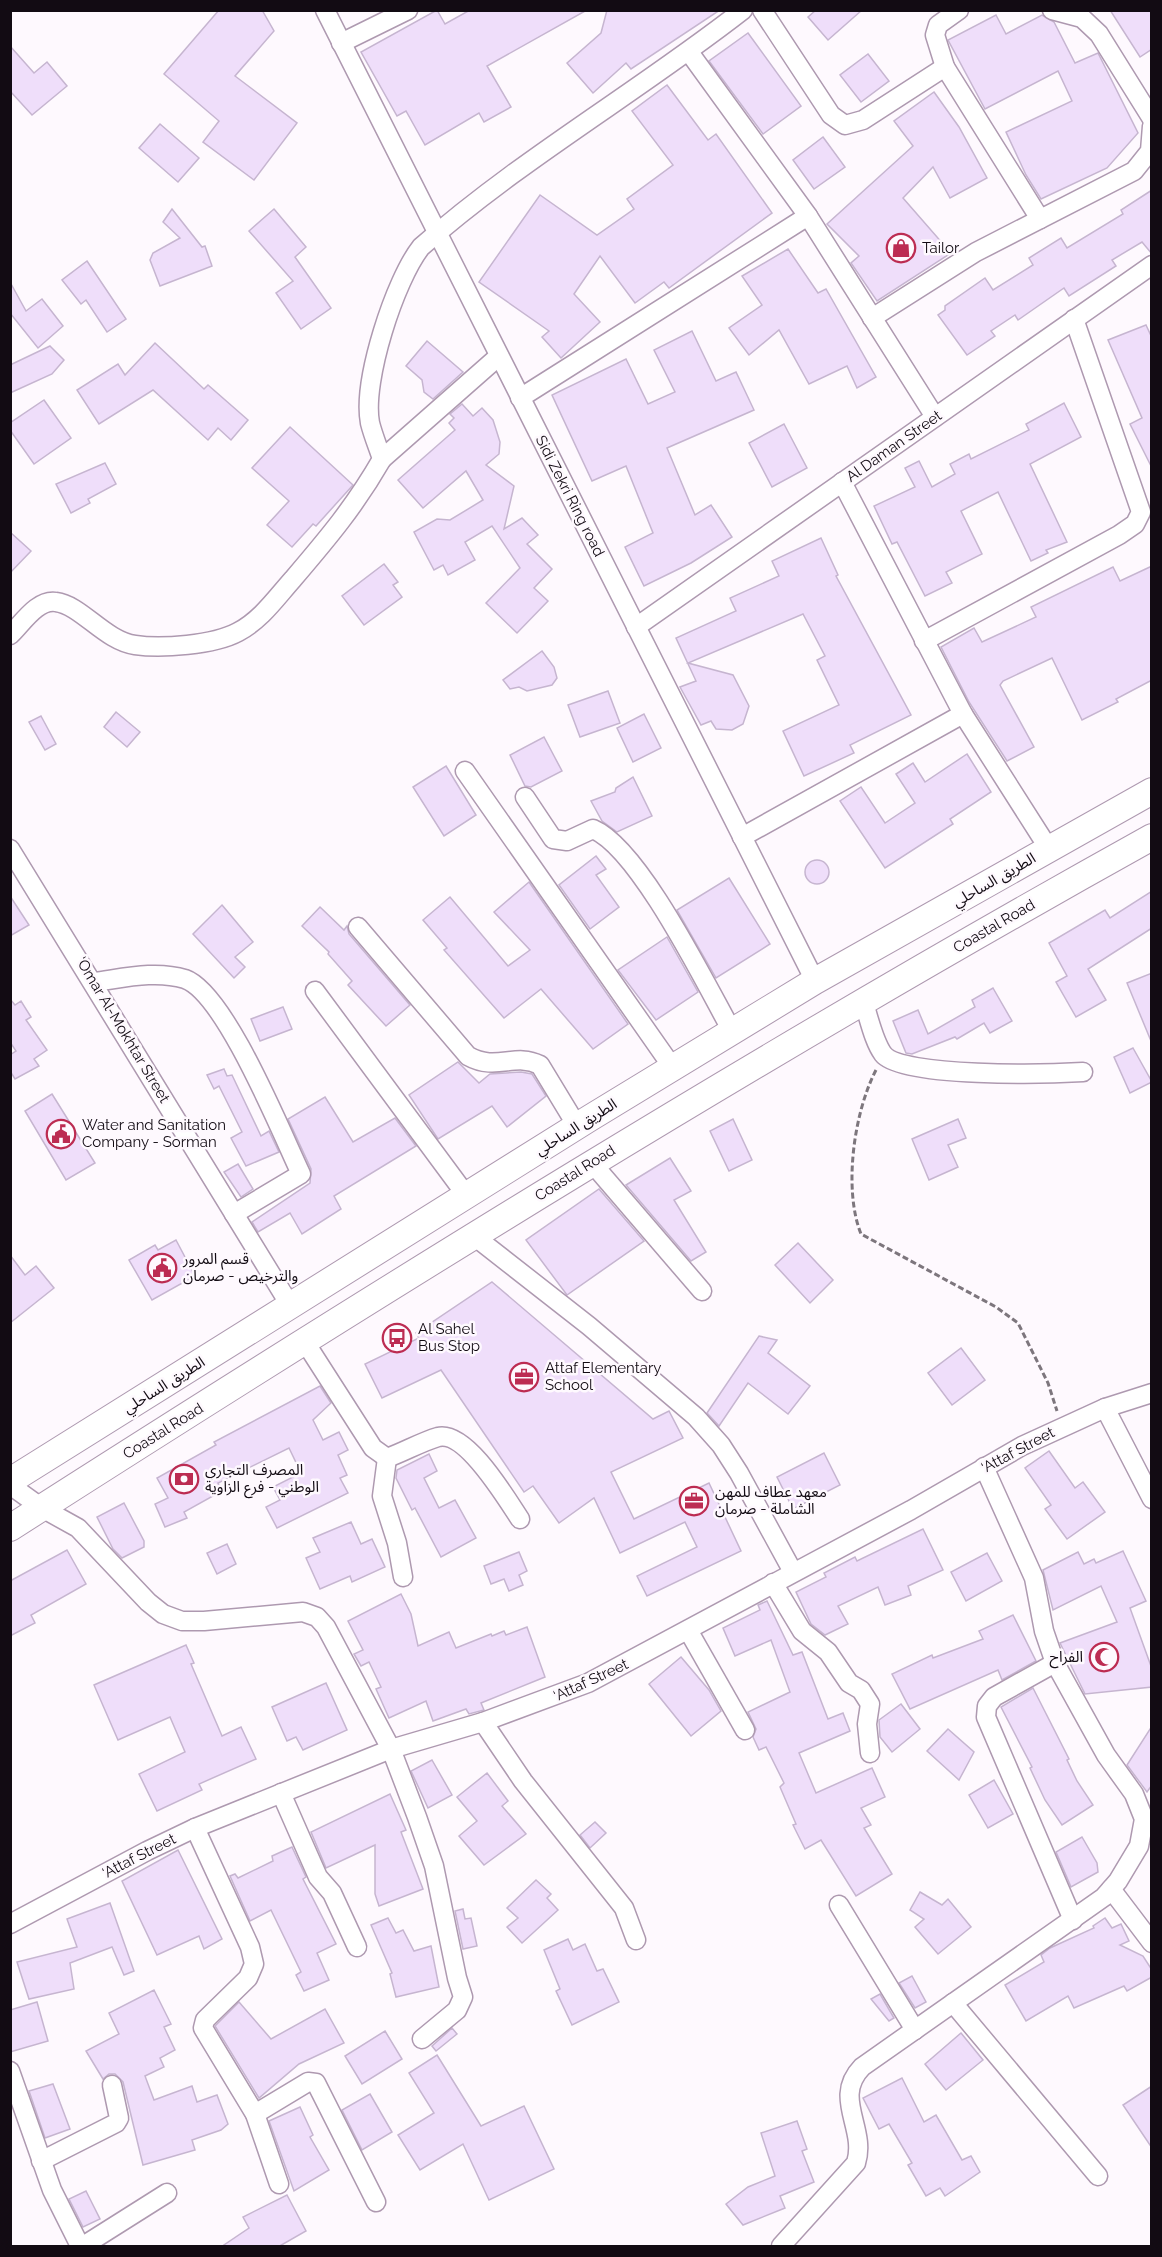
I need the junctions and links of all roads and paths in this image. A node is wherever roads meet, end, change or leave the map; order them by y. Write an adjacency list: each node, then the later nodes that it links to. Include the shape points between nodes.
1 (325, 10): 7 (street, Sidi Zekri Ring road)
2 (408, 10): 7 (street)
3 (743, 10): 8 (street)
4 (762, 10): 9 (street, via 831,115 845,125 863,120)
5 (959, 10): 9 (street, via 938,25 935,35)
6 (1052, 10): 10 (street, via 1082,18 1099,34)
7 (341, 43): 14 (street, Sidi Zekri Ring road)
8 (689, 52): 12 (street); 14 (street, via 532,158)
9 (945, 67): 13 (street)
10 (1152, 119)
11 (1152, 126): 13 (street, via 1150,151 1134,171)
12 (808, 216): 16 (street); 19 (street)
13 (1040, 219): 16 (street, via 976,252)
14 (437, 233): 18 (street, Sidi Zekri Ring road); 21 (street, via 410,261 371,372 370,423)
15 (1152, 265): 17 (street, Al Daman Street)
16 (872, 318): 20 (street)
17 (1074, 319): 20 (street, Al Daman Street); 25 (street, via 1141,512 1135,524 1119,535)
18 (499, 356): 19 (street, Sidi Zekri Ring road); 21 (street)
19 (520, 398): 23 (street, Sidi Zekri Ring road)
20 (935, 417): 22 (street, Al Daman Street)
21 (382, 459): 24 (street, via 351,510 266,610 236,633 200,642 134,645 118,640 57,602 39,606)
22 (842, 482): 23 (street, Al Daman Street); 25 (street)
23 (636, 627): 30 (street, Sidi Zekri Ring road)
24 (10, 635)
25 (924, 641): 26 (street)
26 (963, 714): 30 (street); 33 (street)
27 (465, 771): 41 (street)
28 (1152, 791): 33 (highway, الطريق الساحلي)
29 (525, 797): 39 (street, via 554,839 567,841 593,829 615,844 668,916)
30 (742, 837): 35 (street, Sidi Zekri Ring road)
31 (1152, 837): 38 (highway, Coastal Road)
32 (10, 849): 36 (street, ‘Omar Al-Mokhtar Street)
33 (1049, 849): 35 (highway, الطريق الساحلي)
34 (358, 927): 43 (street, via 468,1056 488,1065 522,1060 540,1065)
35 (815, 981): 39 (highway, الطريق الساحلي)
36 (94, 982): 46 (street, ‘Omar Al-Mokhtar Street); 46 (street, via 152,974 186,980 203,991 227,1021 301,1174)
37 (315, 991): 45 (street)
38 (863, 1002): 40 (street); 44 (highway, Coastal Road)
39 (733, 1033): 41 (highway, الطريق الساحلي)
40 (883, 1055): 42 (street, via 901,1065 932,1070); 53 (path, via 865,1090 856,1145 851,1186 861,1234 996,1307 1018,1323 1048,1383)
41 (673, 1068): 43 (highway, الطريق الساحلي)
42 (1083, 1072)
43 (577, 1126): 45 (highway, الطريق الساحلي)
44 (592, 1163): 47 (highway, Coastal Road); 48 (street)
45 (466, 1196): 49 (highway, الطريق الساحلي)
46 (234, 1214): 49 (street, ‘Omar Al-Mokhtar Street)
47 (474, 1236): 50 (highway, Coastal Road); 61 (street, via 696,1417 739,1473)
48 (702, 1291)
49 (290, 1305): 56 (highway, الطريق الساحلي)
50 (305, 1342): 54 (street, via 373,1448); 58 (highway, Coastal Road)
51 (1152, 1393): 52 (street, ‘Attaf Street)
52 (1104, 1408): 53 (street, ‘Attaf Street); 57 (street)
53 (1062, 1426): 55 (street, ‘Attaf Street)
54 (387, 1458): 59 (street, via 440,1436 454,1438 480,1462); 62 (street, via 382,1496)
55 (984, 1467): 61 (street, ‘Attaf Street); 65 (street, via 1034,1578 1044,1630)
56 (10, 1483): 58 (street)
57 (1152, 1499)
58 (42, 1508): 60 (highway, Coastal Road); 68 (street, via 78,1528 163,1614 193,1621 286,1612 317,1617)
59 (520, 1519)
60 (10, 1528)
61 (793, 1572): 63 (street, ‘Attaf Street)
62 (403, 1577)
63 (773, 1583): 64 (street, ‘Attaf Street); 69 (street, via 802,1630 828,1652 849,1683 861,1690 870,1704)
64 (688, 1630): 66 (street, ‘Attaf Street, via 588,1683); 67 (street)
65 (1056, 1664): 72 (street, via 1102,1748 1134,1794 1144,1819 1139,1846); 74 (street, via 994,1697 987,1706 986,1717)
66 (483, 1722): 68 (street, ‘Attaf Street); 76 (street, via 523,1781 624,1908)
67 (745, 1730)
68 (391, 1749): 70 (street, ‘Attaf Street); 81 (street, via 434,1866 464,1997 457,2010)
69 (870, 1753)
70 (281, 1792): 71 (street, ‘Attaf Street); 78 (street, via 318,1877 332,1893)
71 (195, 1828): 75 (street, ‘Attaf Street); 84 (street, via 254,1964 248,1978 205,2020 203,2028)
72 (1112, 1889): 74 (street); 77 (street)
73 (838, 1905): 80 (street)
74 (1073, 1920): 79 (street)
75 (10, 1924)
76 (636, 1940)
77 (1152, 1942)
78 (357, 1947)
79 (953, 2003): 80 (street); 86 (street)
80 (915, 2030): 91 (street, via 852,2077 848,2092 858,2145 856,2163)
81 (423, 2039)
82 (10, 2071): 85 (street)
83 (112, 2085): 85 (street, via 119,2118 116,2123)
84 (255, 2114): 87 (street); 89 (street, via 308,2082 316,2083)
85 (41, 2161): 90 (street)
86 (1098, 2176)
87 (279, 2184)
88 (167, 2193): 90 (street)
89 (376, 2202)
90 (82, 2247)
91 (781, 2247)

